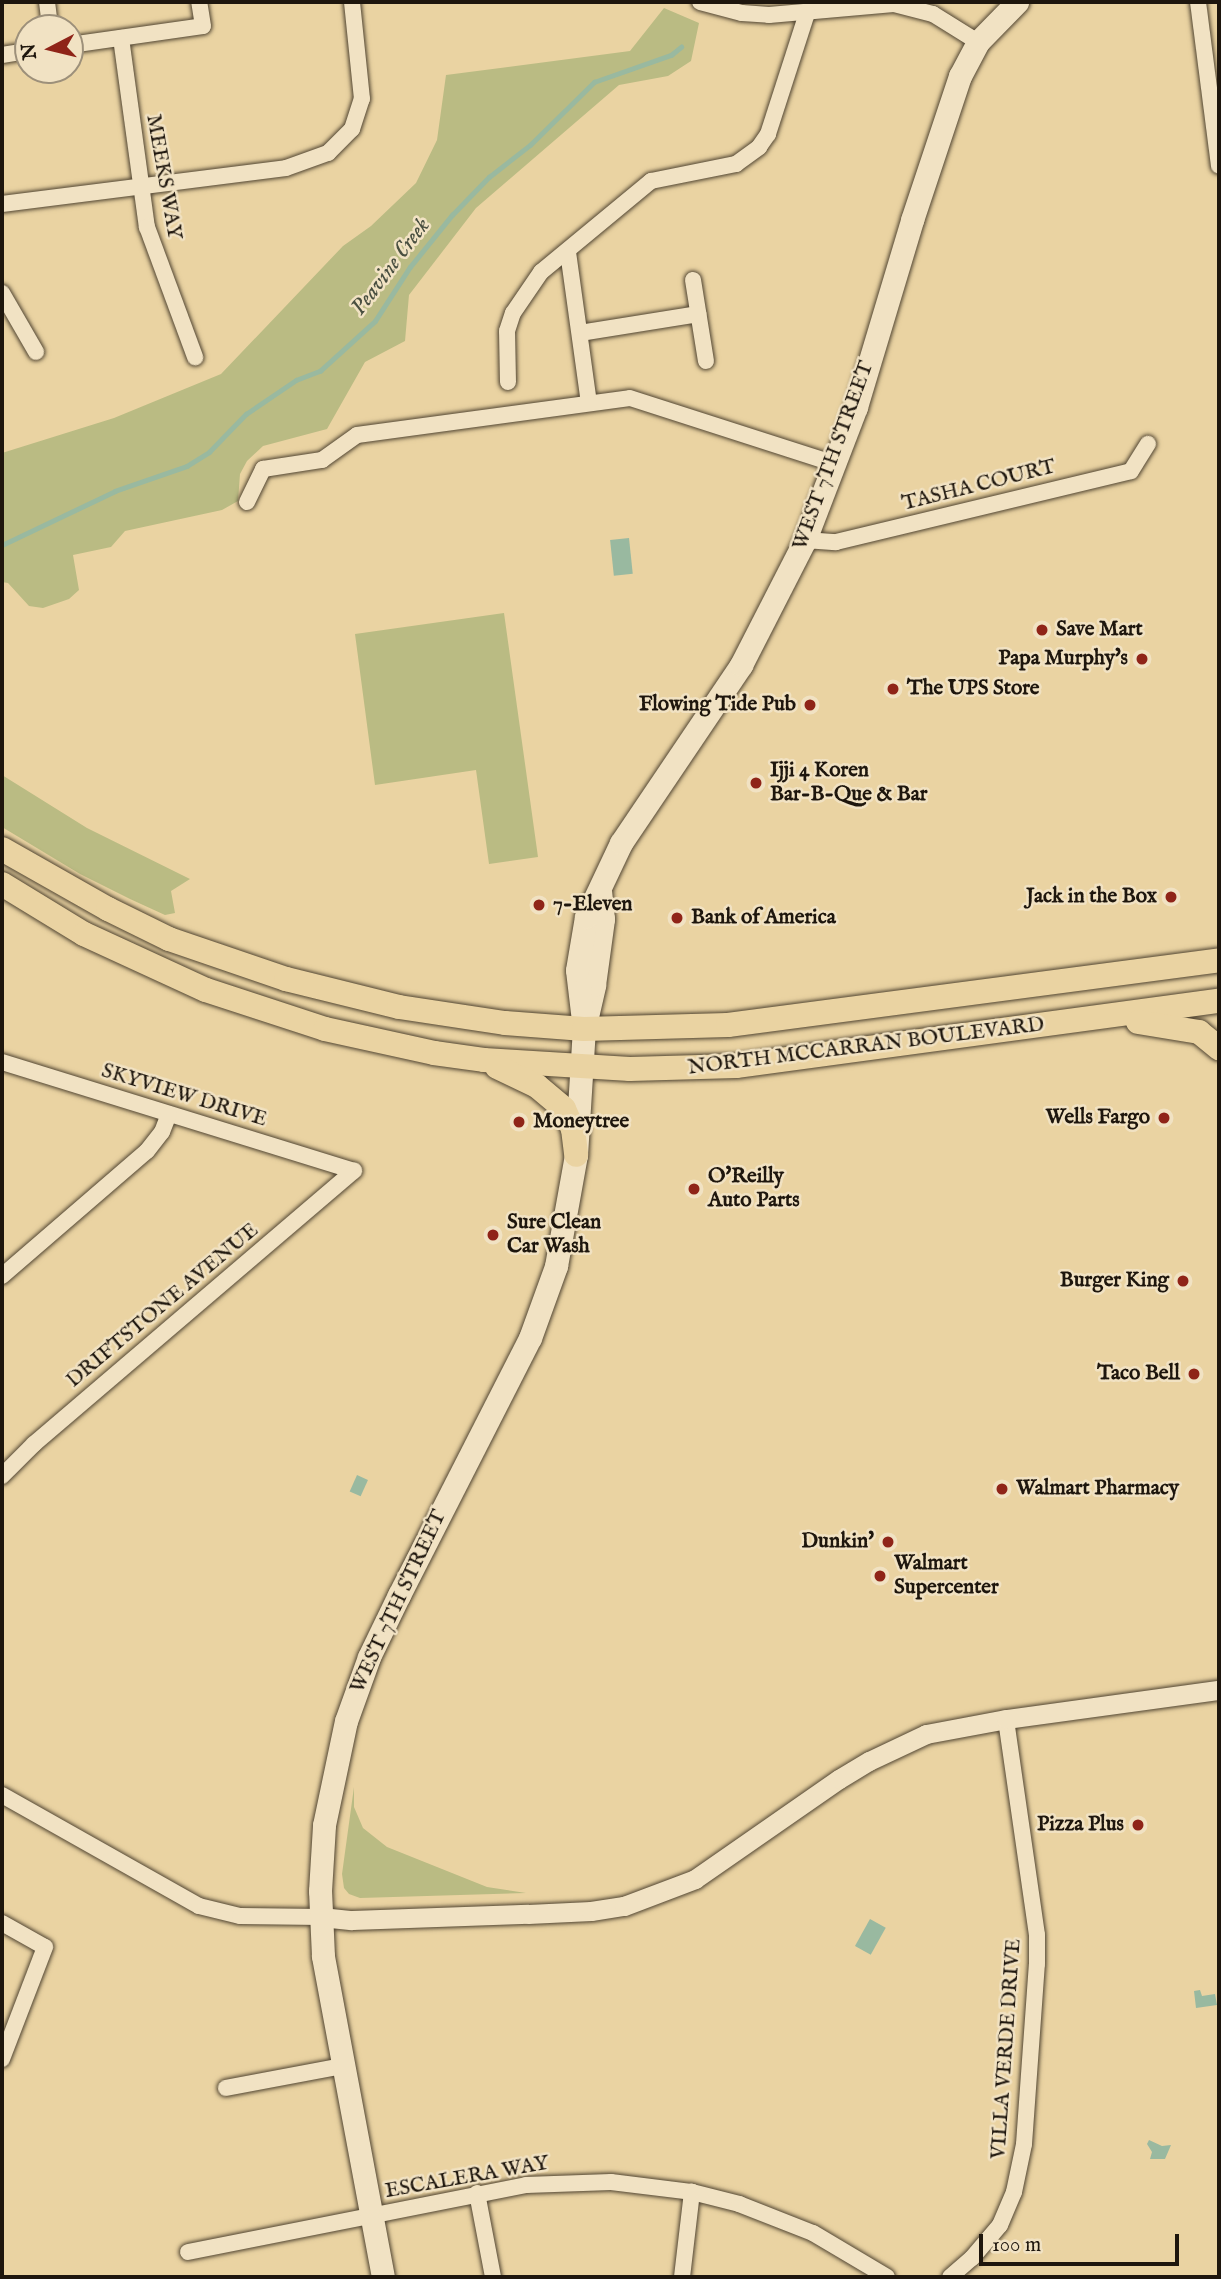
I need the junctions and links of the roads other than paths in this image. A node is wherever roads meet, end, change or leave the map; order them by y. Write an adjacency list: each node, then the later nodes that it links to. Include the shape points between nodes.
1 (199, 2): 7 (street, via 202,26)
2 (352, 2): 11 (street, via 362,82 359,114 342,141 328,153 286,168)
3 (700, 2): 6 (street, via 742,13)
4 (1017, 2): 8 (main road, WEST 7TH STREET)
5 (1198, 2): 10 (street)
6 (807, 13): 8 (street, via 894,4 933,14); 13 (street, via 768,134 759,147 736,164 651,181)
7 (121, 38): 9 (street); 11 (street, MEEKS WAY)
8 (978, 42): 24 (main road, WEST 7TH STREET, via 950,104)
9 (84, 43)
10 (1219, 166)
11 (140, 188): 12 (street); 19 (street, MEEKS WAY, via 147,227)
12 (2, 204)
13 (568, 252): 17 (street); 21 (street, via 541,272 513,313 507,331)
14 (693, 281): 16 (street)
15 (2, 293): 18 (street)
16 (698, 314): 17 (street); 20 (street)
17 (580, 333): 22 (street)
18 (36, 352)
19 (195, 357)
20 (706, 361)
21 (508, 382)
22 (589, 403): 24 (street, via 630,398); 25 (street, via 357,435 322,460 263,469)
23 (1148, 444): 26 (street, TASHA COURT, via 1131,471 836,542)
24 (836, 464): 26 (main road, WEST 7TH STREET)
25 (247, 502)
26 (805, 540): 32 (main road, WEST 7TH STREET, via 741,664 633,824 586,917 577,970)
27 (2, 849): 32 (main road, NORTH MCCARRAN BOULEVARD, via 169,939 286,979 452,1016)
28 (2, 884): 34 (main road, NORTH MCCARRAN BOULEVARD, via 84,934 206,990 324,1029)
29 (1219, 960): 32 (main road, NORTH MCCARRAN BOULEVARD, via 775,1020)
30 (1219, 1001): 31 (main road, NORTH MCCARRAN BOULEVARD)
31 (1103, 1018): 33 (main road, via 1185,1027 1207,1036); 36 (main road, NORTH MCCARRAN BOULEVARD, via 736,1066)
32 (583, 1029): 36 (main road, WEST 7TH STREET)
33 (1219, 1048)
34 (484, 1060): 36 (main road, NORTH MCCARRAN BOULEVARD); 38 (main road, via 553,1097 573,1129)
35 (2, 1062): 37 (street, SKYVIEW DRIVE)
36 (582, 1068): 38 (main road, WEST 7TH STREET)
37 (169, 1114): 39 (street, SKYVIEW DRIVE); 40 (street, via 147,1152)
38 (576, 1156): 45 (main road, WEST 7TH STREET, via 559,1255 542,1312 399,1595 355,1695 324,1825)
39 (354, 1171): 41 (street, DRIFTSTONE AVENUE)
40 (2, 1276)
41 (2, 1476)
42 (1219, 1690): 43 (street)
43 (1006, 1719): 45 (street, via 926,1734 869,1760 695,1879 624,1906 501,1915); 58 (street, VILLA VERDE DRIVE, via 1037,1935 1024,2144 1014,2192 1000,2225)
44 (2, 1796): 45 (street, via 200,1906 240,1916)
45 (321, 1917): 48 (main road, WEST 7TH STREET)
46 (2, 1923): 47 (street, via 45,1947)
47 (2, 2059)
48 (342, 2066): 49 (street); 52 (main road, WEST 7TH STREET)
49 (226, 2088)
50 (692, 2192): 51 (street, ESCALERA WAY, via 568,2182); 56 (street); 57 (street, ESCALERA WAY, via 778,2217)
51 (477, 2193): 52 (street, ESCALERA WAY); 55 (street)
52 (370, 2217): 53 (street, ESCALERA WAY); 54 (main road, WEST 7TH STREET)
53 (188, 2252)
54 (383, 2277)
55 (493, 2277)
56 (682, 2277)
57 (887, 2277)
58 (950, 2277)

